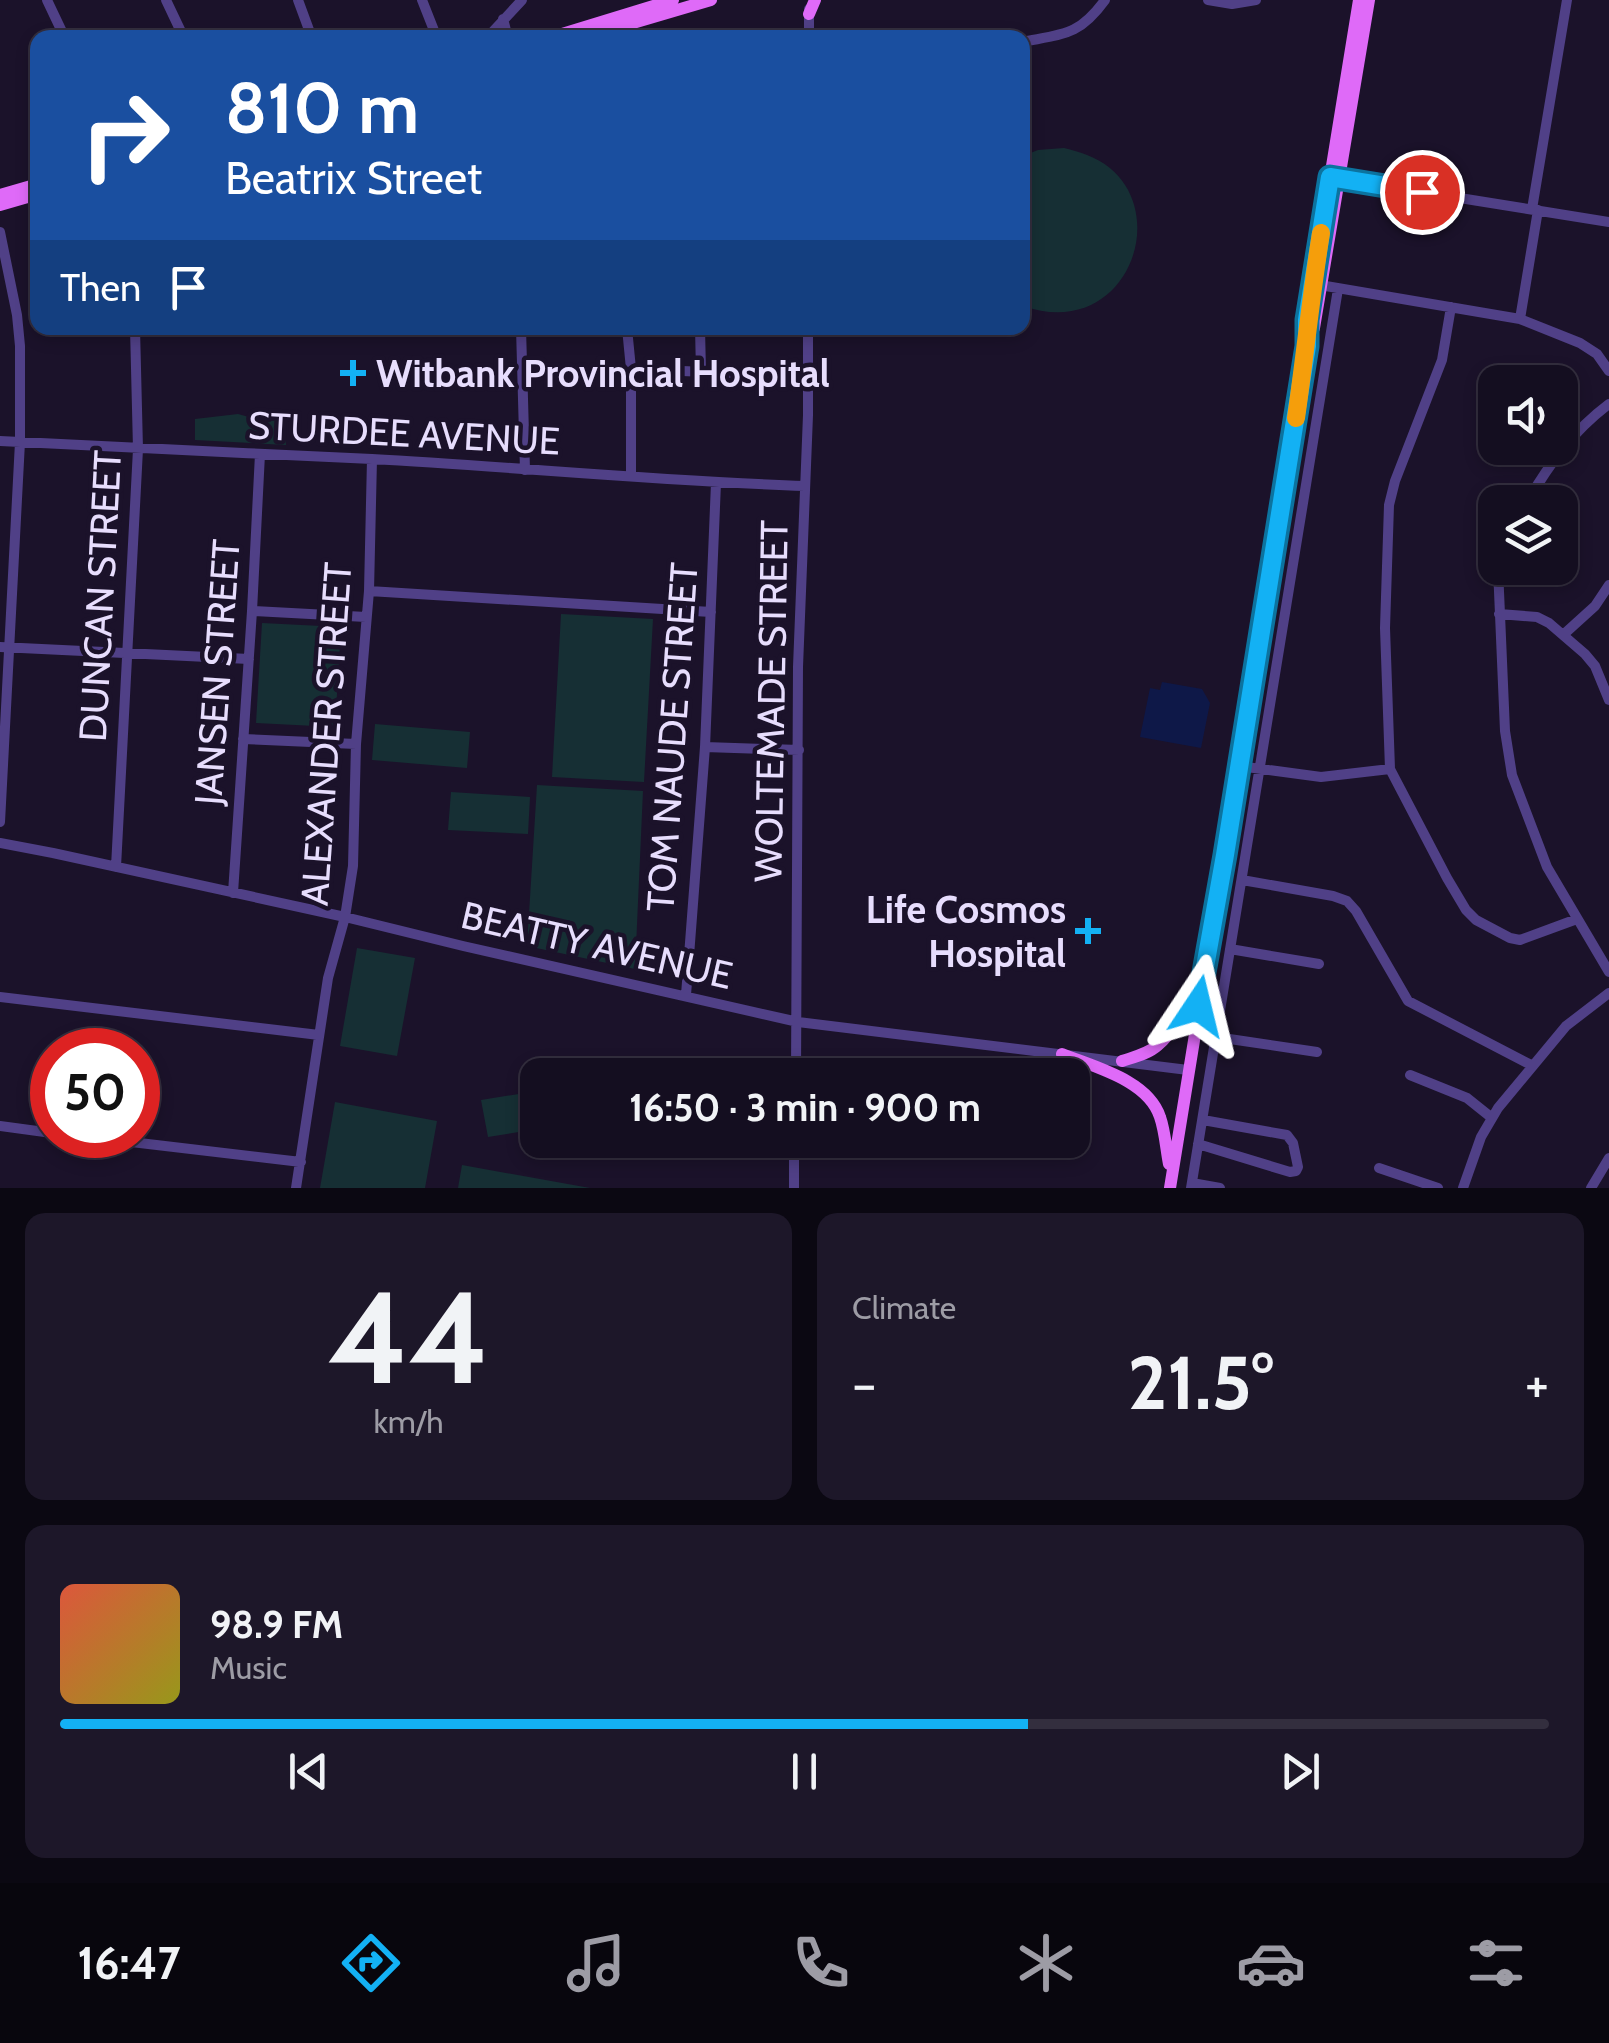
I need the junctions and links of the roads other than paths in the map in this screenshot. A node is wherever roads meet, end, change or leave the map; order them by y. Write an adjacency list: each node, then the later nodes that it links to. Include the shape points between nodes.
1 (47, 0): 18 (street)
2 (166, 0): 19 (street)
3 (298, 0): 20 (street)
4 (422, 0): 21 (street)
5 (522, 0): 17 (street)
6 (673, 0): 24 (main road)
7 (711, 0): 15 (main road)
8 (1105, 0): 28 (street, via 1078,29)
9 (1208, 0): 10 (street)
10 (1256, 0)
11 (1348, 0): 27 (main road)
12 (1359, 0): 27 (main road)
13 (1372, 0): 29 (main road)
14 (1567, 0): 34 (street)
15 (694, 2): 25 (main road)
16 (811, 5): 26 (street)
17 (503, 19): 22 (street); 23 (street)
18 (61, 30)
19 (180, 30)
20 (309, 30)
21 (434, 30)
22 (493, 30)
23 (506, 30)
24 (575, 30)
25 (607, 30)
26 (809, 30)
27 (1354, 30): 29 (main road)
28 (1030, 41)
29 (1334, 177): 34 (street); 37 (main road)
30 (30, 186): 31 (main road)
31 (0, 195)
32 (30, 196): 33 (main road)
33 (0, 205)
34 (1535, 209): 35 (street); 40 (street)
35 (1609, 222)
36 (0, 232): 52 (street, via 17,314)
37 (1317, 285): 38 (street); 77 (main road)
38 (1338, 288): 39 (street); 78 (street)
39 (1451, 307): 40 (street); 79 (street, via 1442,360 1388,504)
40 (1520, 319): 47 (street, via 1580,342)
41 (135, 335): 53 (street, DUNCAN STREET)
42 (522, 335): 56 (street)
43 (628, 335): 46 (street)
44 (700, 335): 48 (street)
45 (808, 335): 49 (street, WOLTEMADE STREET)
46 (630, 369): 48 (street); 57 (street)
47 (1609, 371)
48 (701, 372): 49 (street)
49 (807, 376): 60 (street, WOLTEMADE STREET)
50 (1609, 404): 59 (street, via 1564,445)
51 (0, 441): 52 (street, STURDEE AVENUE)
52 (20, 442): 53 (street, STURDEE AVENUE); 69 (street)
53 (138, 449): 54 (street, STURDEE AVENUE); 70 (street, DUNCAN STREET)
54 (260, 454): 55 (street, STURDEE AVENUE); 64 (street, JANSEN STREET)
55 (372, 459): 56 (street, STURDEE AVENUE); 63 (street, ALEXANDER STREET)
56 (525, 470): 57 (street, STURDEE AVENUE)
57 (631, 475): 58 (street, STURDEE AVENUE)
58 (716, 483): 60 (street, STURDEE AVENUE); 65 (street, TOM NAUDE STREET)
59 (1537, 485)
60 (805, 486): 76 (street, WOLTEMADE STREET)
61 (1499, 585): 66 (street)
62 (1609, 585): 68 (street)
63 (368, 591): 65 (street); 67 (street, ALEXANDER STREET)
64 (252, 610): 67 (street); 71 (street, JANSEN STREET)
65 (711, 612): 75 (street, TOM NAUDE STREET)
66 (1500, 614): 68 (street, via 1537,616); 86 (street, via 1512,775 1546,868)
67 (366, 617): 74 (street, ALEXANDER STREET)
68 (1563, 635): 72 (street, via 1596,666)
69 (5, 647): 70 (street); 80 (street)
70 (128, 655): 71 (street); 82 (street, DUNCAN STREET)
71 (250, 659): 73 (street, JANSEN STREET)
72 (1608, 695)
73 (243, 739): 74 (street); 84 (street, JANSEN STREET)
74 (356, 744): 85 (street, ALEXANDER STREET)
75 (705, 746): 76 (street); 92 (street, TOM NAUDE STREET)
76 (799, 750): 94 (street, WOLTEMADE STREET)
77 (1239, 766): 78 (street); 89 (main road)
78 (1260, 769): 79 (street, via 1320,777); 83 (street)
79 (1390, 769): 86 (street, via 1476,920 1520,940)
80 (0, 822)
81 (0, 843): 82 (street, BEATTY AVENUE)
82 (116, 867): 84 (street, BEATTY AVENUE)
83 (1242, 880): 87 (street); 101 (street, via 1347,901 1408,1001)
84 (232, 893): 85 (street, BEATTY AVENUE)
85 (345, 917): 92 (street, BEATTY AVENUE); 95 (street, ALEXANDER STREET)
86 (1577, 919): 90 (street)
87 (1230, 949): 88 (street); 96 (street)
88 (1319, 964)
89 (1205, 966): 100 (main road, via 1160,1044); 102 (main road)
90 (1609, 972)
91 (1609, 994): 101 (street, via 1566,1026)
92 (686, 995): 94 (street, BEATTY AVENUE)
93 (0, 997): 95 (street)
94 (798, 1022): 98 (street, BEATTY AVENUE); 99 (street, WOLTEMADE STREET)
95 (319, 1035): 112 (street, ALEXANDER STREET)
96 (1216, 1037): 97 (street); 105 (street)
97 (1317, 1052)
98 (1062, 1054): 100 (street, BEATTY AVENUE); 114 (main road, via 1146,1093 1160,1117)
99 (797, 1058)
100 (1122, 1062): 102 (street, BEATTY AVENUE)
101 (1533, 1066): 104 (street)
102 (1188, 1070): 114 (main road)
103 (1410, 1075): 104 (street, via 1467,1098)
104 (1492, 1118): 120 (street)
105 (1202, 1120): 108 (street); 108 (street, via 1286,1135 1298,1167 1290,1172)
106 (0, 1126): 107 (street)
107 (30, 1130)
108 (1198, 1144): 115 (street)
109 (160, 1145): 112 (street)
110 (794, 1158): 117 (street)
111 (1609, 1158): 121 (street)
112 (301, 1162): 116 (street, ALEXANDER STREET)
113 (1379, 1168): 119 (street)
114 (1170, 1182)
115 (1191, 1186): 118 (street)
116 (296, 1188)
117 (794, 1188)
118 (1220, 1188)
119 (1438, 1188)
120 (1463, 1188)
121 (1591, 1188)

